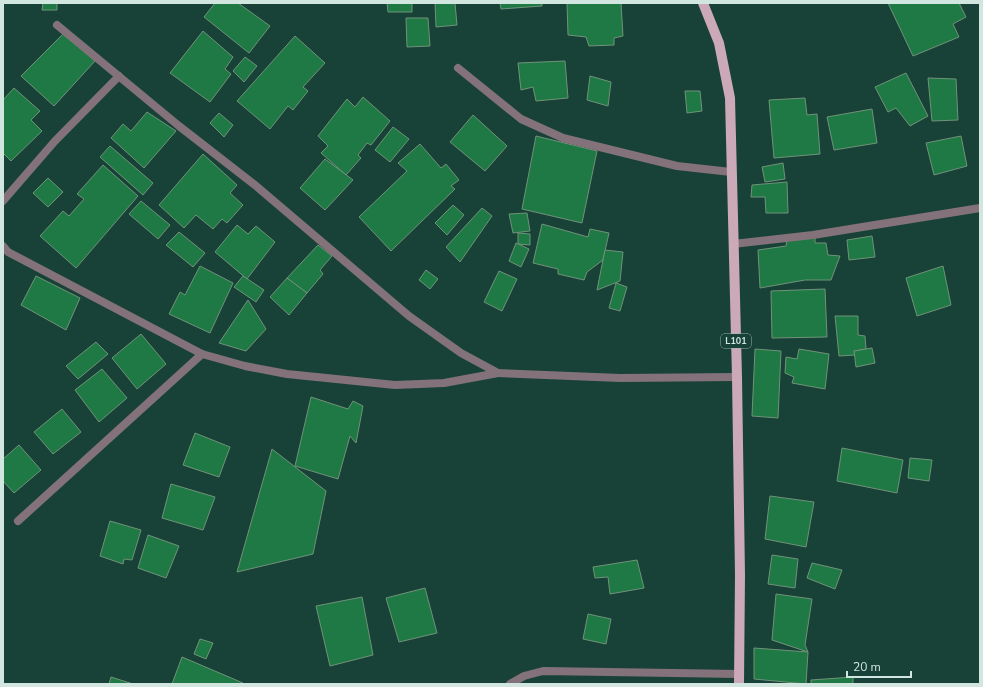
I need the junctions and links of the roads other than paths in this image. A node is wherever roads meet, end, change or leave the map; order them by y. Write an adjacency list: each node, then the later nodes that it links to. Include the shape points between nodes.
1 (703, 3): 5 (main road, L101, via 725,66 730,98)
2 (58, 25): 4 (street)
3 (458, 68): 5 (street, via 521,119 563,138 677,166)
4 (119, 76): 6 (street, via 55,141); 11 (street, via 255,185 409,316 461,353)
5 (731, 172): 8 (main road, L101)
6 (3, 201)
7 (980, 208): 8 (street, via 813,235)
8 (733, 244): 12 (main road, L101)
9 (3, 246): 10 (street, via 8,252)
10 (202, 354): 11 (street, via 287,374 395,385 444,383); 13 (street)
11 (498, 373): 12 (street, via 620,378)
12 (737, 377): 14 (main road, L101)
13 (18, 521)
14 (739, 679): 15 (street, via 543,671 524,676)
15 (510, 684)

